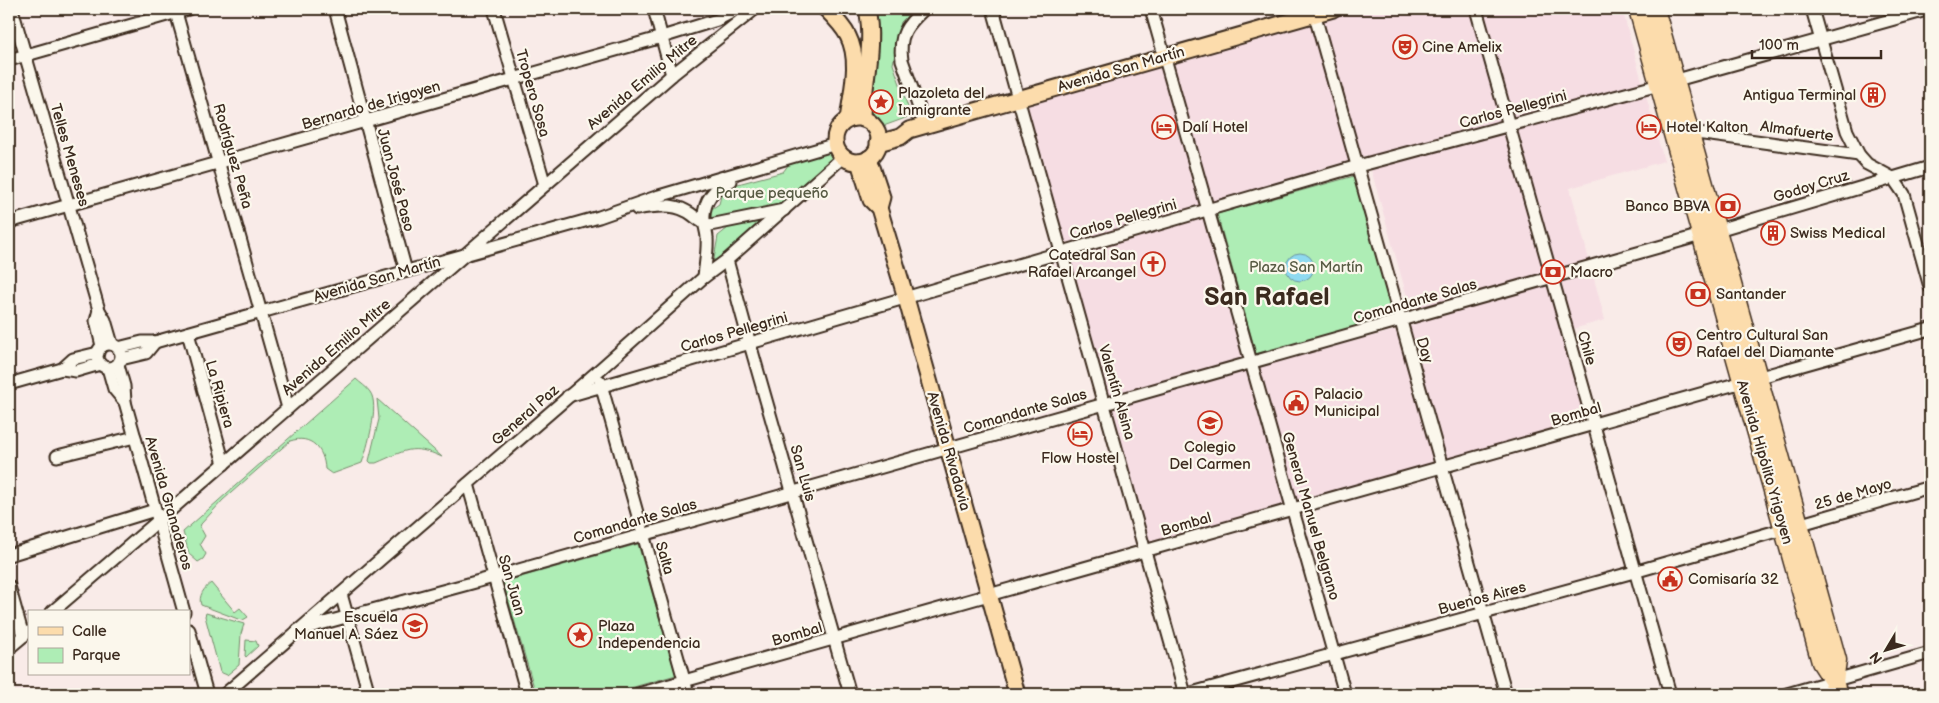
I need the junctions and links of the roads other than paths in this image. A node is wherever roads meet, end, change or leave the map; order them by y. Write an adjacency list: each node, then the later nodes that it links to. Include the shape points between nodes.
1 (12, 9): 23 (street, Telles Meneses)
2 (188, 9): 19 (street)
3 (334, 9): 31 (street, Juan José Paso)
4 (494, 9): 27 (street, Tropero Sosa)
5 (654, 9): 21 (street)
6 (738, 9): 21 (street, Bernardo de Irigoyen, via 718,20)
7 (755, 9): 26 (street, Avenida Emilio Mitre)
8 (826, 9): 30 (main road, via 848,34 852,45)
9 (867, 9): 30 (main road, via 870,50 863,95)
10 (924, 9): 32 (street, via 903,33 901,51)
11 (993, 9): 29 (street, Valentín Alsina)
12 (1151, 9): 24 (street, General Manuel Belgrano)
13 (1333, 9): 20 (main road, Avenida San Martín)
14 (1476, 9): 33 (street, Chile)
15 (1638, 9): 28 (highway, Avenida Hipólito Yrigoyen)
16 (1655, 9): 28 (highway, Avenida Hipólito Yrigoyen)
17 (1812, 9): 22 (street)
18 (1930, 9): 22 (street, Carlos Pellegrini)
19 (176, 10): 23 (street); 40 (street, Rodríguez Peña)
20 (1314, 11): 24 (main road, Avenida San Martín); 41 (street, Day)
21 (662, 37): 26 (street); 27 (street, Bernardo de Irigoyen)
22 (1821, 39): 28 (street, Carlos Pellegrini); 37 (street, via 1847,131)
23 (26, 56): 25 (street); 45 (street, Telles Meneses)
24 (1165, 57): 29 (main road, Avenida San Martín); 47 (street, General Manuel Belgrano)
25 (9, 60)
26 (672, 75): 44 (street, Avenida Emilio Mitre)
27 (514, 79): 31 (street, Bernardo de Irigoyen); 44 (street, Tropero Sosa)
28 (1667, 83): 33 (street, Carlos Pellegrini); 34 (highway, Avenida Hipólito Yrigoyen); 51 (highway, Avenida Hipólito Yrigoyen)
29 (1019, 99): 32 (main road, Avenida San Martín); 52 (street, Valentín Alsina)
30 (855, 120): 35 (main road, via 874,127); 36 (main road, via 838,130)
31 (365, 122): 40 (street, Bernardo de Irigoyen); 55 (street, Juan José Paso)
32 (925, 125): 35 (main road, Avenida San Martín, via 900,137)
33 (1509, 125): 41 (street, Carlos Pellegrini); 57 (street, Chile)
34 (1689, 132): 37 (street, Almafuerte); 51 (highway, Avenida Hipólito Yrigoyen)
35 (878, 138): 39 (main road, via 877,149)
36 (839, 150): 38 (street, Avenida San Martín); 39 (main road, via 853,161); 46 (street, General Paz)
37 (1859, 155): 43 (street, via 1867,164)
38 (784, 159): 48 (street, Avenida San Martín); 50 (street, via 774,169 723,183 716,188 705,208)
39 (864, 160): 59 (main road, Avenida Rivadavia, via 882,197 879,208)
40 (219, 163): 45 (street, Bernardo de Irigoyen); 60 (street, Rodríguez Peña)
41 (1358, 166): 47 (street, Carlos Pellegrini); 61 (street, Day)
42 (1930, 167): 43 (street, Godoy Cruz)
43 (1893, 178): 51 (street, Godoy Cruz); 58 (street, via 1904,194)
44 (544, 186): 53 (street, Avenida Emilio Mitre)
45 (69, 205): 49 (street, Bernardo de Irigoyen); 65 (street, Telles Meneses, via 99,310 96,321)
46 (786, 210): 50 (street); 54 (street, General Paz)
47 (1209, 210): 52 (street, Carlos Pellegrini); 66 (street, General Manuel Belgrano)
48 (599, 217): 50 (street, Avenida San Martín, via 647,207 676,207); 53 (street, Avenida San Martín)
49 (9, 222)
50 (704, 224): 56 (street, via 707,240)
51 (1709, 233): 57 (street, Comandante Salas); 68 (highway, Avenida Hipólito Yrigoyen)
52 (1062, 253): 59 (street, Carlos Pellegrini); 72 (street, Valentín Alsina)
53 (465, 255): 55 (street, Avenida San Martín); 73 (street, Avenida Emilio Mitre)
54 (728, 260): 56 (street, General Paz); 64 (street, San Luis)
55 (406, 271): 60 (street, Avenida San Martín)
56 (704, 277): 67 (street, General Paz)
57 (1551, 278): 61 (street, Comandante Salas); 74 (street, Chile)
58 (1930, 288)
59 (906, 298): 64 (street, Carlos Pellegrini); 76 (main road, Avenida Rivadavia)
60 (261, 312): 63 (street, Avenida San Martín); 73 (street, Rodríguez Peña)
61 (1401, 320): 66 (street, Comandante Salas); 79 (street, Day)
62 (1930, 330): 68 (street, Bombal)
63 (188, 333): 65 (street, Avenida San Martín, via 142,342); 78 (street, La Ripiera)
64 (750, 344): 70 (street, Carlos Pellegrini); 82 (street, San Luis)
65 (110, 356): 69 (street, Avenida San Martín, via 76,370 62,369); 75 (street, Avenida Granaderos, via 124,386)
66 (1252, 362): 72 (street, Comandante Salas); 83 (street, General Manuel Belgrano)
67 (597, 372): 70 (street, Salta); 71 (street, General Paz)
68 (1751, 381): 74 (street, Bombal); 85 (highway, Avenida Hipólito Yrigoyen)
69 (9, 384)
70 (601, 387): 71 (street, Carlos Pellegrini); 86 (street, Salta)
71 (568, 396): 80 (street, General Paz)
72 (1105, 404): 76 (street, Comandante Salas); 87 (street, Valentín Alsina)
73 (288, 408): 78 (street, Avenida Emilio Mitre)
74 (1593, 424): 79 (street, Bombal); 89 (street, Chile)
75 (135, 437): 77 (street); 84 (street, Avenida Granaderos)
76 (948, 448): 82 (street, Comandante Salas); 93 (main road, Avenida Rivadavia)
77 (57, 456)
78 (224, 464): 84 (street, Avenida Emilio Mitre)
79 (1442, 467): 83 (street, Bombal); 96 (street, Day)
80 (468, 484): 90 (street, San Juan); 92 (street, General Paz)
81 (1930, 487): 85 (street, 25 de Mayo)
82 (793, 492): 86 (street, Comandante Salas); 101 (street, San Luis)
83 (1293, 510): 87 (street, Bombal); 103 (street, General Manuel Belgrano)
84 (157, 516): 88 (street); 94 (street, Avenida Emilio Mitre); 95 (street, Avenida Granaderos)
85 (1791, 527): 89 (street, Buenos Aires); 106 (highway, Avenida Hipólito Yrigoyen, via 1821,662)
86 (643, 534): 90 (street, Comandante Salas); 105 (street, Salta)
87 (1146, 551): 93 (street, Bombal); 115 (street, Valentín Alsina)
88 (9, 555)
89 (1634, 572): 96 (street, Buenos Aires); 118 (street, Chile)
90 (494, 577): 97 (street, Comandante Salas); 110 (street, San Juan)
91 (9, 586): 99 (street)
92 (340, 594): 97 (street); 98 (street, General Paz)
93 (990, 596): 101 (street, Bombal); 114 (main road, Avenida Rivadavia)
94 (54, 610)
95 (183, 610)
96 (1483, 613): 103 (street, Buenos Aires); 117 (street, Day)
97 (348, 616): 98 (street, Comandante Salas); 109 (street)
98 (298, 630): 108 (street, General Paz)
99 (26, 634): 102 (street)
100 (190, 634): 107 (street)
101 (834, 639): 105 (street, Bombal); 113 (street, San Luis)
102 (9, 648)
103 (1334, 654): 115 (street, Buenos Aires); 116 (street, General Manuel Belgrano)
104 (1930, 654): 106 (street)
105 (684, 682): 111 (street, Bombal); 112 (street, Salta)
106 (1836, 688): 119 (street)
107 (207, 694)
108 (225, 694)
109 (369, 694)
110 (527, 694)
111 (638, 694)
112 (688, 694)
113 (850, 694)
114 (1017, 694)
115 (1187, 694)
116 (1345, 694)
117 (1506, 694)
118 (1670, 694)
119 (1787, 694)

